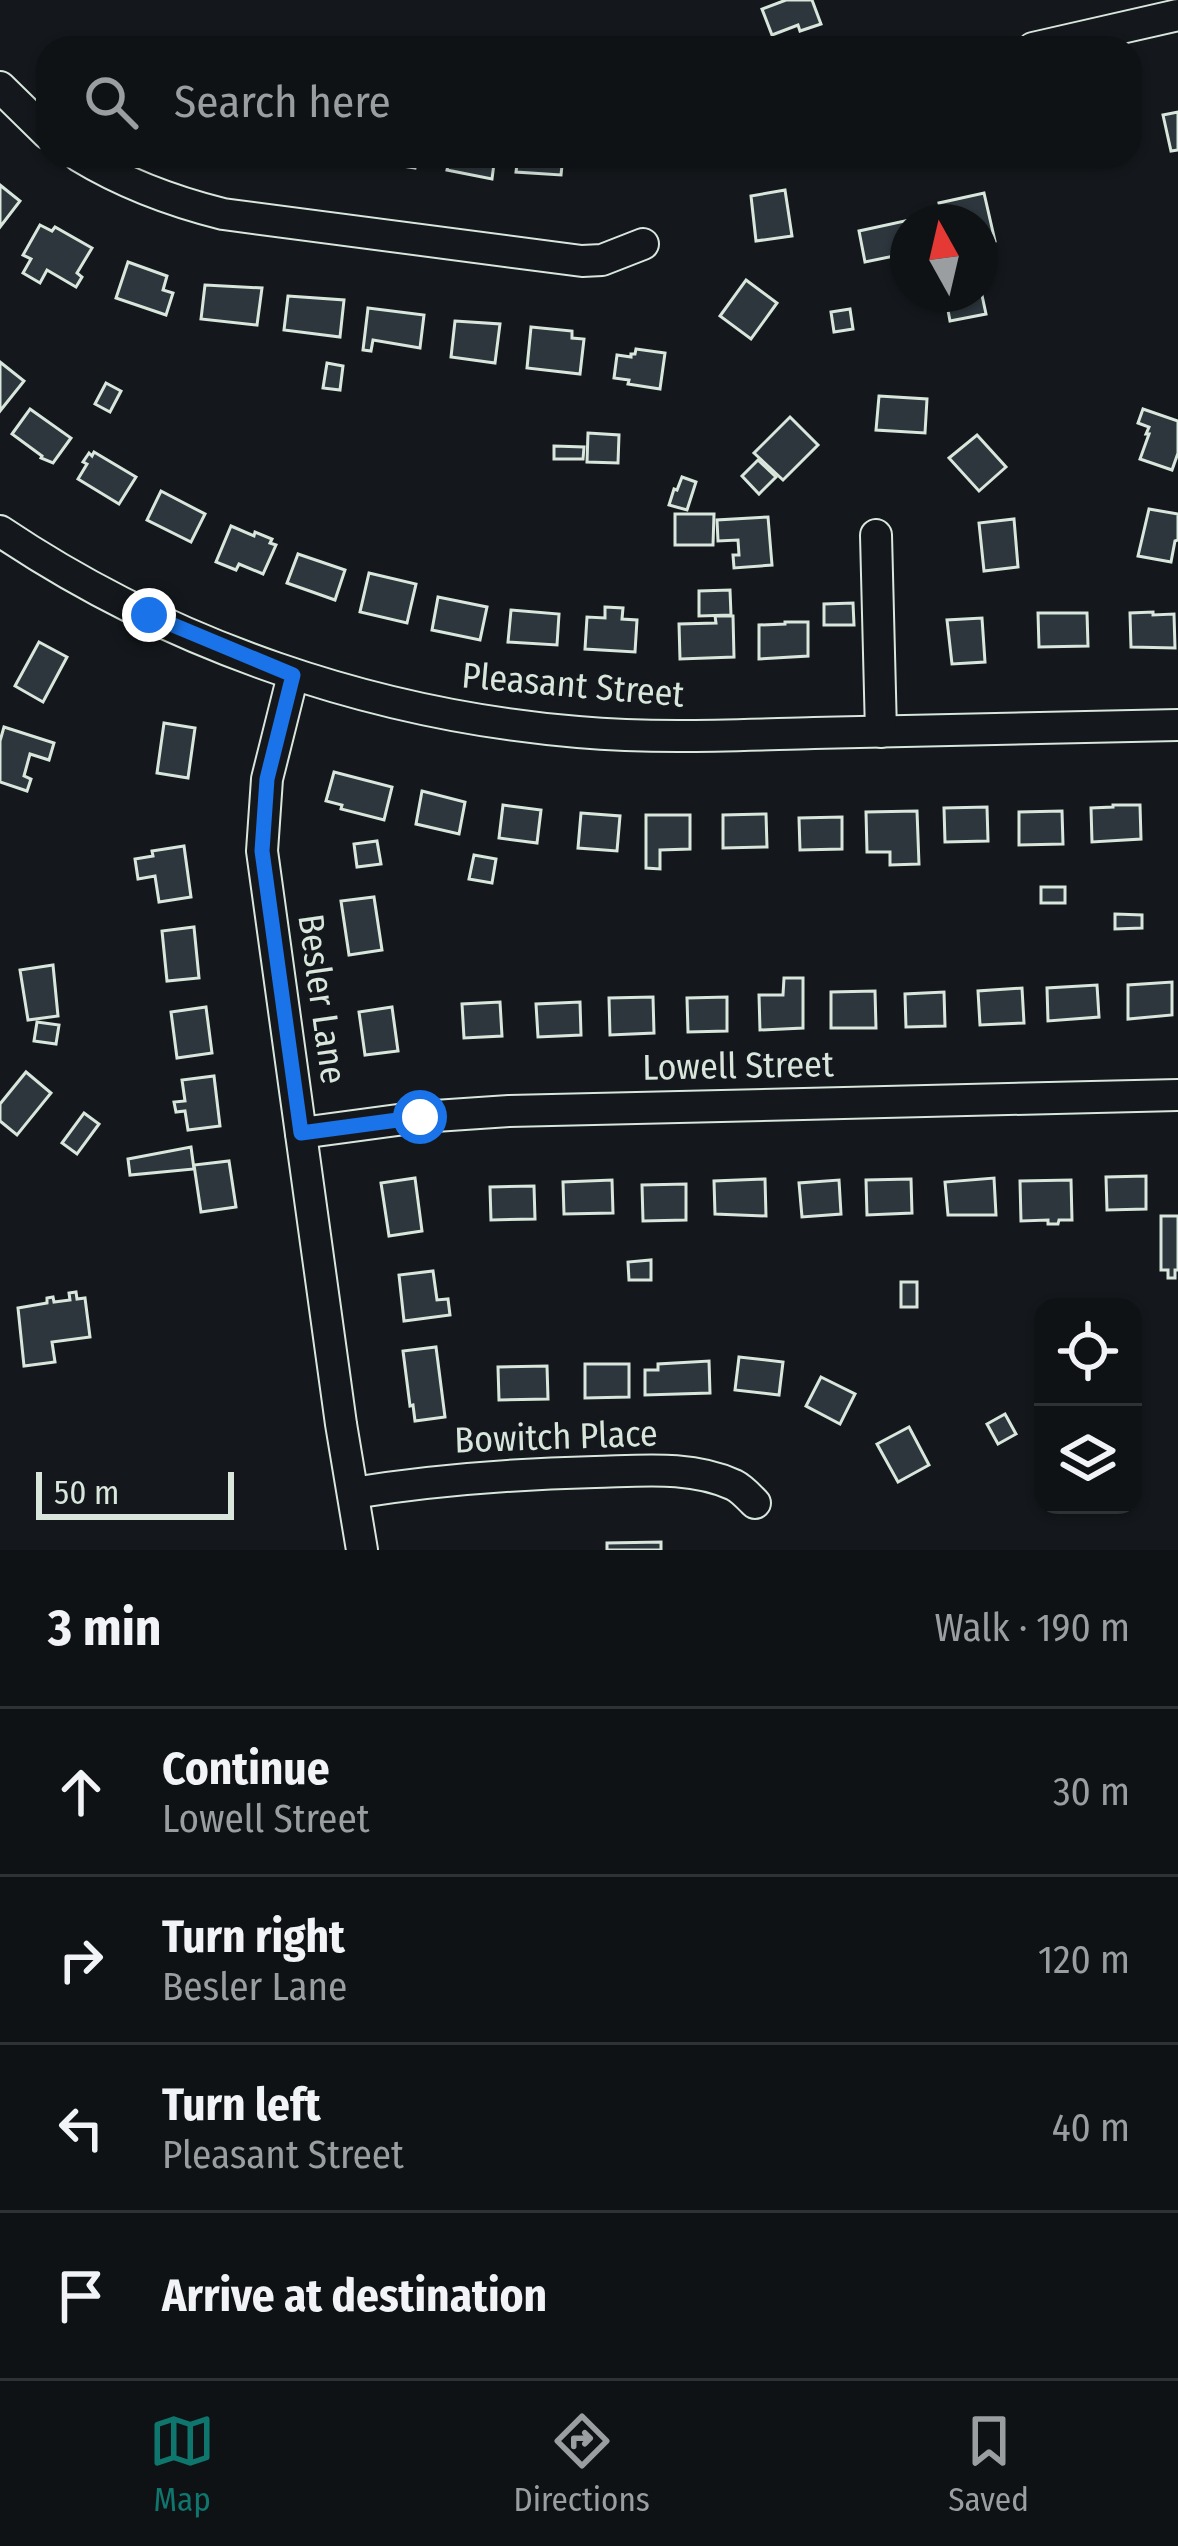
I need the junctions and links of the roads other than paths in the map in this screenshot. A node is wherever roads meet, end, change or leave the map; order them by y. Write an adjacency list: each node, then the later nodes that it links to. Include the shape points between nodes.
1 (1140, 12): 2 (street); 3 (street)
2 (1178, 15)
3 (1069, 36)
4 (0, 86): 5 (street)
5 (36, 122)
6 (98, 168): 7 (street, via 172,202 224,214 582,262)
7 (644, 244)
8 (876, 535): 12 (street)
9 (5, 545): 10 (street, Pleasant Street)
10 (293, 675): 12 (street, Pleasant Street, via 461,716 574,732); 14 (street, Besler Lane, via 267,779 262,851)
11 (1178, 725): 12 (street, Pleasant Street)
12 (881, 732)
13 (1178, 1094): 14 (street, Lowell Street, via 509,1111)
14 (301, 1133): 15 (street, Besler Lane)
15 (353, 1493): 16 (street, Bowitch Place, via 507,1474 658,1470 734,1485); 17 (street, Besler Lane)
16 (755, 1503)
17 (362, 1550)

